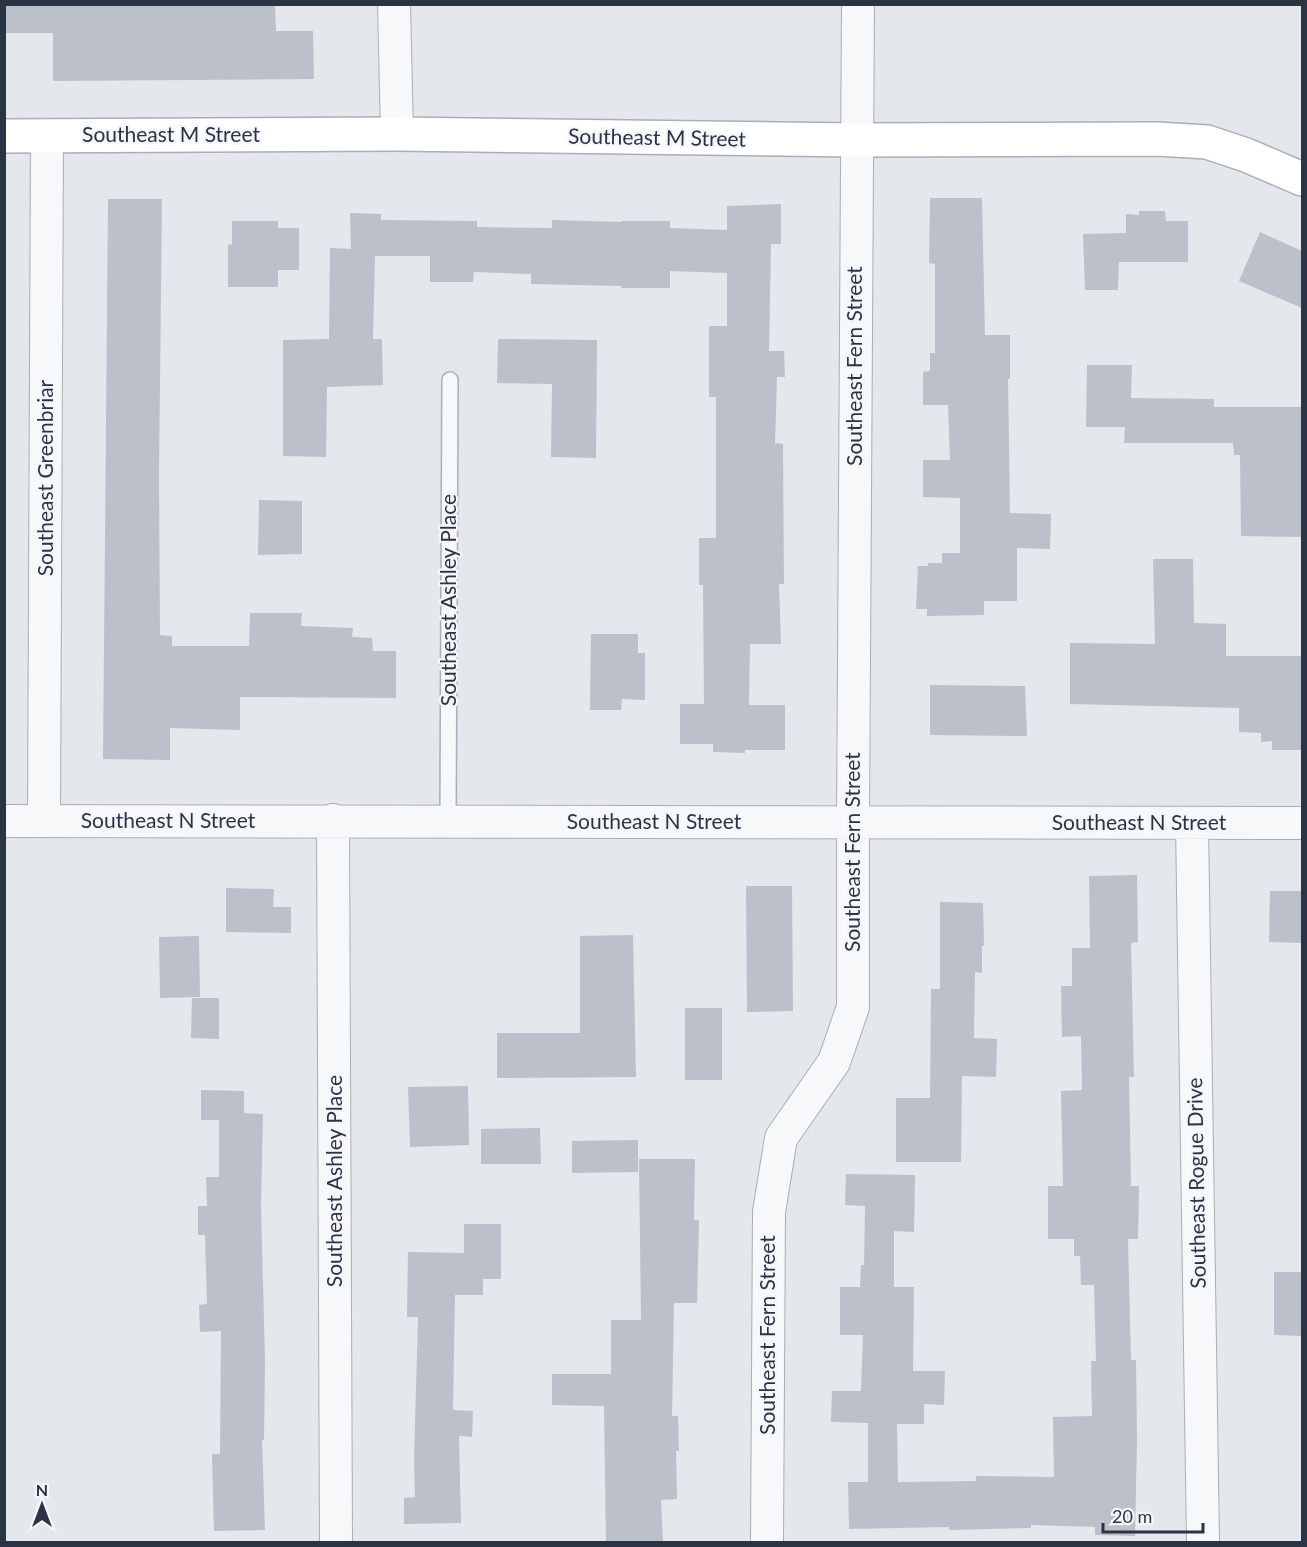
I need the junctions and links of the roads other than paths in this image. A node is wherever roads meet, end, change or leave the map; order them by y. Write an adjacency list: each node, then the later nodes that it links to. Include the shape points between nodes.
1 (394, 4): 3 (street)
2 (858, 4): 6 (street, Southeast Fern Street)
3 (397, 134): 5 (street, Southeast M Street); 6 (street, Southeast M Street)
4 (4, 136): 5 (street, Southeast M Street)
5 (47, 136): 11 (street, Southeast Greenbriar)
6 (856, 140): 7 (street, Southeast M Street, via 1207,142); 13 (street, Southeast Fern Street)
7 (1302, 179)
8 (450, 380): 12 (lane, Southeast Ashley Place)
9 (333, 820): 11 (street, Southeast N Street); 12 (street, Southeast N Street); 16 (street, Southeast Ashley Place)
10 (4, 821): 11 (street, Southeast N Street)
11 (44, 821)
12 (448, 821): 13 (street, Southeast N Street)
13 (853, 823): 14 (street, Southeast N Street); 17 (street, Southeast Fern Street, via 853,1006 834,1062 782,1138 769,1212)
14 (1192, 823): 15 (street, Southeast N Street); 18 (street, Southeast Rogue Drive)
15 (1302, 823)
16 (336, 1542)
17 (767, 1542)
18 (1203, 1542)

